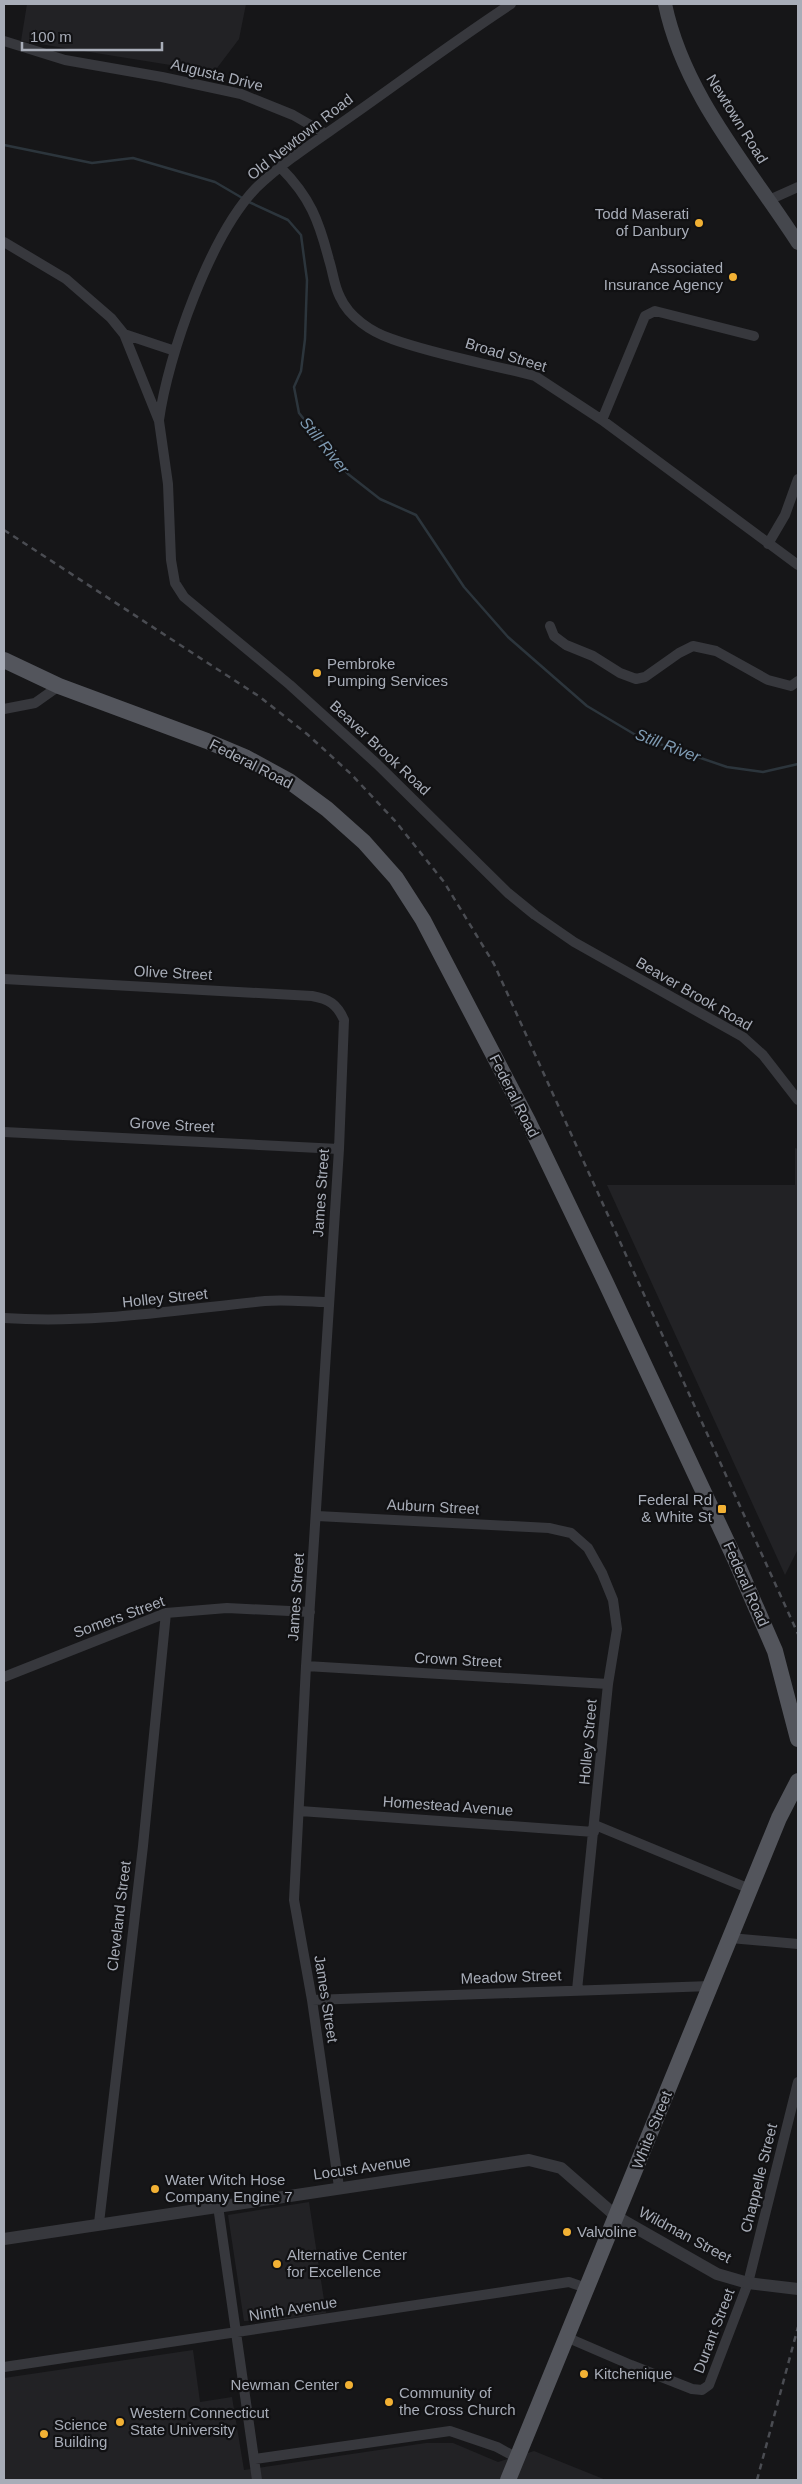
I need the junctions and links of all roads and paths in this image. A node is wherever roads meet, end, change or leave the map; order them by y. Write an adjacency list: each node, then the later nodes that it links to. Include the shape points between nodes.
1 (511, 4): 4 (street, Old Newtown Road)
2 (665, 4): 7 (main road, Newtown Road, via 686,66 703,100)
3 (4, 41): 4 (street, Augusta Drive, via 64,60 241,94 285,111)
4 (326, 134): 5 (street, Old Newtown Road)
5 (281, 168): 13 (street, Old Newtown Road, via 256,188 229,226 204,277); 14 (street, Broad Street, via 311,205 321,228 339,297 353,316 368,328 391,339 535,376)
6 (798, 187): 7 (street)
7 (769, 200): 8 (main road, Newtown Road)
8 (794, 226): 10 (main road, Newtown Road)
9 (4, 242): 11 (street, Beaver Brook Road, via 66,279 111,318)
10 (798, 243)
11 (124, 334): 13 (street); 15 (street, Beaver Brook Road)
12 (754, 336): 14 (street, via 655,310 645,316)
13 (175, 351): 15 (street, Old Newtown Road)
14 (602, 420): 17 (street, Broad Street)
15 (159, 421): 26 (street, Beaver Brook Road, via 168,484 171,560 175,583 184,597 290,684 508,893 574,942 743,1037 763,1055)
16 (798, 480): 17 (street, via 785,515)
17 (768, 544): 18 (street, Broad Street)
18 (798, 565)
19 (550, 626): 21 (street, via 554,636 566,645 636,679 645,677 693,646 716,651 768,680 791,686)
20 (4, 660): 22 (main road, Federal Road)
21 (798, 681)
22 (59, 686): 23 (street, via 35,703); 38 (main road, Federal Road, via 207,740 289,781 364,842 396,878 423,920 459,988 605,1281 735,1559 775,1651)
23 (4, 709)
24 (4, 979): 25 (street, Olive Street, via 312,996 327,999)
25 (338, 1007): 28 (street, James Street, via 344,1020 345,1036)
26 (798, 1100)
27 (4, 1132): 28 (street, Grove Street)
28 (339, 1149): 29 (street, James Street)
29 (329, 1302): 30 (street, Holley Street, via 266,1301 112,1319 51,1321); 31 (street, James Street)
30 (4, 1318)
31 (317, 1516): 32 (street, Auburn Street); 33 (street, James Street)
32 (549, 1528): 37 (street, Holley Street, via 571,1533 588,1548 613,1600 617,1629)
33 (310, 1612): 34 (street, Somers Street, via 227,1608); 35 (street, James Street)
34 (166, 1613): 36 (street, Somers Street); 52 (street, Cleveland Street)
35 (306, 1666): 37 (street, Crown Street); 40 (street, James Street)
36 (4, 1677)
37 (608, 1684): 41 (street, Holley Street)
38 (798, 1739)
39 (798, 1781): 42 (main road, White Street)
40 (300, 1811): 41 (street, Homestead Avenue); 47 (street, James Street, via 294,1900)
41 (595, 1828): 42 (street, Homestead Avenue); 46 (street, Holley Street)
42 (750, 1889): 43 (main road, White Street)
43 (730, 1938): 44 (street); 45 (main road, White Street)
44 (798, 1944)
45 (710, 1986): 46 (street, Meadow Street); 51 (main road, White Street)
46 (577, 1990): 47 (street, Meadow Street)
47 (312, 2000): 49 (street, James Street)
48 (798, 2082): 54 (street, Chappelle Street)
49 (340, 2187): 50 (street, Locust Avenue); 51 (street, Locust Avenue, via 539,2161 569,2173)
50 (218, 2206): 52 (street, Locust Avenue); 57 (street)
51 (617, 2217): 54 (street, Wildman Street, via 717,2274); 55 (main road, White Street)
52 (100, 2223): 53 (street, Locust Avenue)
53 (4, 2239)
54 (748, 2283): 56 (street, Wildman Street); 58 (street, Durant Street, via 709,2385 702,2390 692,2389)
55 (586, 2288): 57 (street, Ninth Avenue, via 569,2282); 58 (main road, White Street)
56 (798, 2288)
57 (237, 2332): 59 (street, Ninth Avenue); 61 (street)
58 (566, 2337): 60 (main road, White Street)
59 (4, 2367)
60 (517, 2458): 61 (street, via 490,2444 450,2431); 63 (main road, White Street)
61 (254, 2459): 62 (street)
62 (258, 2480)
63 (508, 2480)

